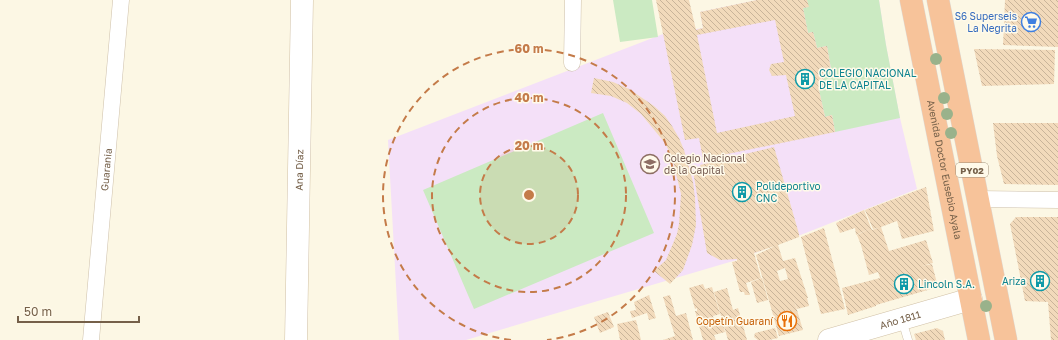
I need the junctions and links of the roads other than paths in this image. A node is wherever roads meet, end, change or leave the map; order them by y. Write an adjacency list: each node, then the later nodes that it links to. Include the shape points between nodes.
1 (121, 0): 11 (street, Guarania)
2 (302, 0): 12 (main road, Ana Díaz)
3 (573, 0): 6 (street)
4 (911, 0): 9 (highway, Avenida Doctor Eusebio Ayala / PY02)
5 (938, 0): 7 (highway, PY02)
6 (572, 63)
7 (978, 199): 8 (street); 16 (highway, PY02)
8 (1058, 200)
9 (971, 299): 10 (main road, Año 1811); 15 (highway, Avenida Doctor Eusebio Ayala / PY02)
10 (902, 319): 13 (main road, Año 1811); 14 (lane)
11 (91, 340)
12 (296, 340)
13 (829, 340)
14 (908, 340)
15 (979, 340)
16 (1006, 340)

